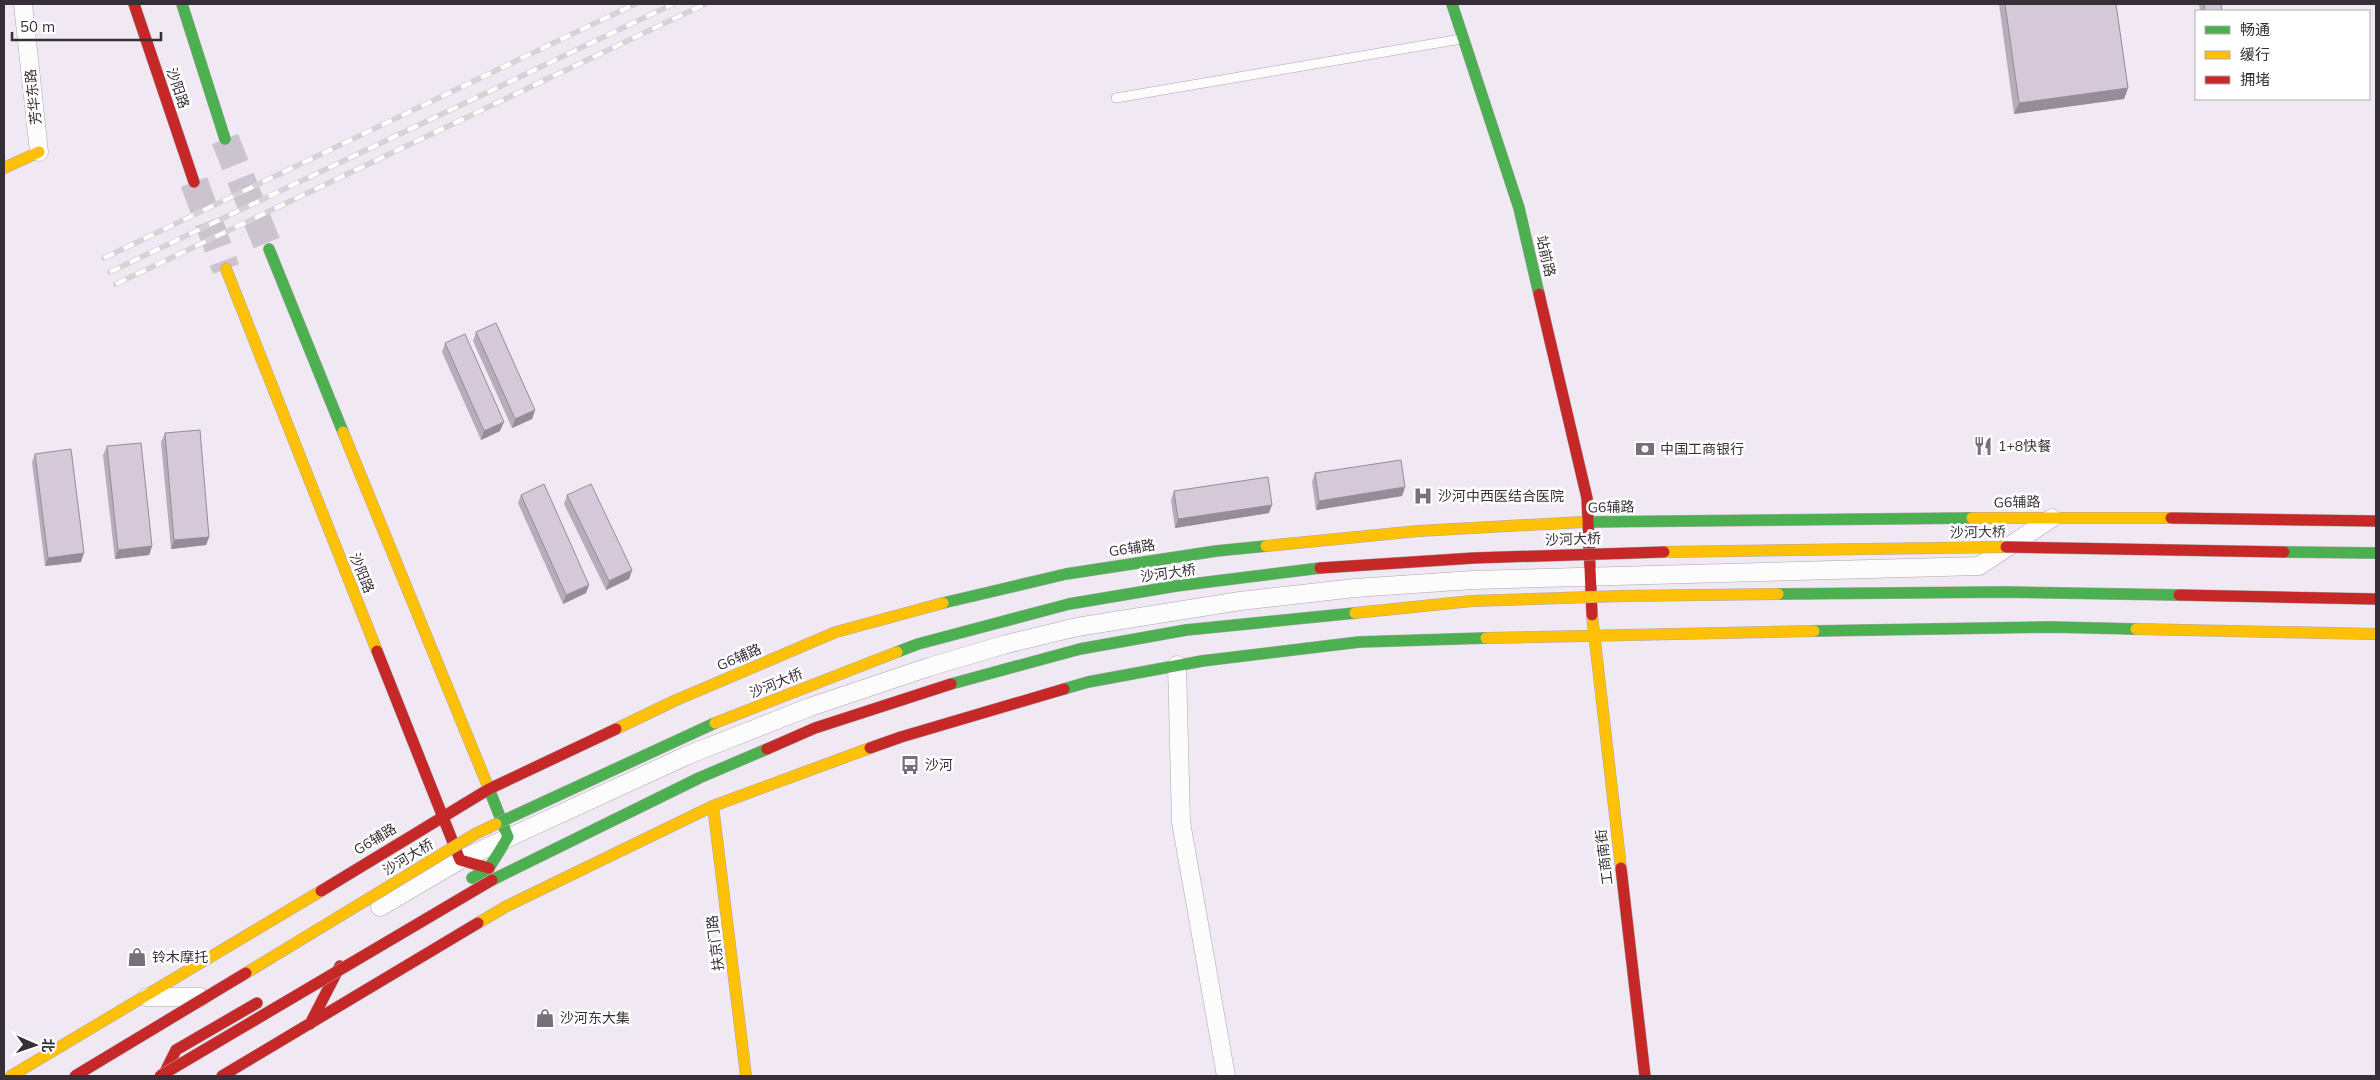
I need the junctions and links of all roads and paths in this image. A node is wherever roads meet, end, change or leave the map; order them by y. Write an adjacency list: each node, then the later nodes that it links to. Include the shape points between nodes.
1 (23, 4): 8 (street, 芳华东路)
2 (134, 4): 10 (main road, 沙阳路)
3 (182, 4): 7 (main road, 沙阳路)
4 (1452, 4): 5 (main road, 站前路)
5 (1462, 39): 6 (lane); 15 (main road, 站前路, via 1519,208 1583,474)
6 (1116, 98)
7 (225, 139)
8 (39, 152): 9 (main road, 芳华东路)
9 (4, 168)
10 (194, 182)
11 (269, 250): 22 (main road)
12 (226, 269): 24 (main road, 沙阳路)
13 (2054, 516): 14 (main road, G6辅路); 15 (main road, G6辅路); 17 (street, via 1979,566)
14 (2376, 520)
15 (1589, 522): 17 (main road, 站前路); 22 (main road, G6辅路, via 1418,531 1216,551 1066,574 924,608 836,632 674,701)
16 (2376, 553): 34 (main road, 沙河大桥, bridge, via 2001,547 1474,558 1339,566 1176,586 1069,604 918,644 802,688 682,737 475,834)
17 (1591, 576): 19 (main road, 工商南街); 25 (street, via 1355,588 1240,601 1068,629 1003,645 810,707 688,755)
18 (2376, 598): 35 (main road, bridge, via 2003,592 1622,596 1482,601 1186,630 1080,649 932,690 816,728 699,778 497,877)
19 (1593, 634): 20 (main road, via 2051,627); 21 (main road, via 1359,642); 39 (main road, 工商南街)
20 (2376, 634)
21 (1177, 666): 23 (main road, via 1088,682 989,710 901,737); 38 (street, via 1181,822)
22 (489, 789): 24 (main road, G6辅路); 25 (main road)
23 (713, 806): 32 (main road, via 507,906); 37 (main road, 扶京门路)
24 (442, 816): 26 (main road, 沙阳路); 31 (main road, G6辅路)
25 (508, 837): 26 (street); 27 (main road)
26 (460, 860): 27 (main road); 31 (street, via 226,998)
27 (490, 868): 28 (main road)
28 (461, 884)
29 (339, 955): 32 (main road)
30 (271, 995): 35 (main road, via 176,1050)
31 (145, 998): 33 (main road, G6辅路)
32 (310, 1024): 36 (main road)
33 (11, 1076)
34 (75, 1076)
35 (161, 1076)
36 (222, 1076)
37 (746, 1076)
38 (1226, 1076)
39 (1645, 1076)

